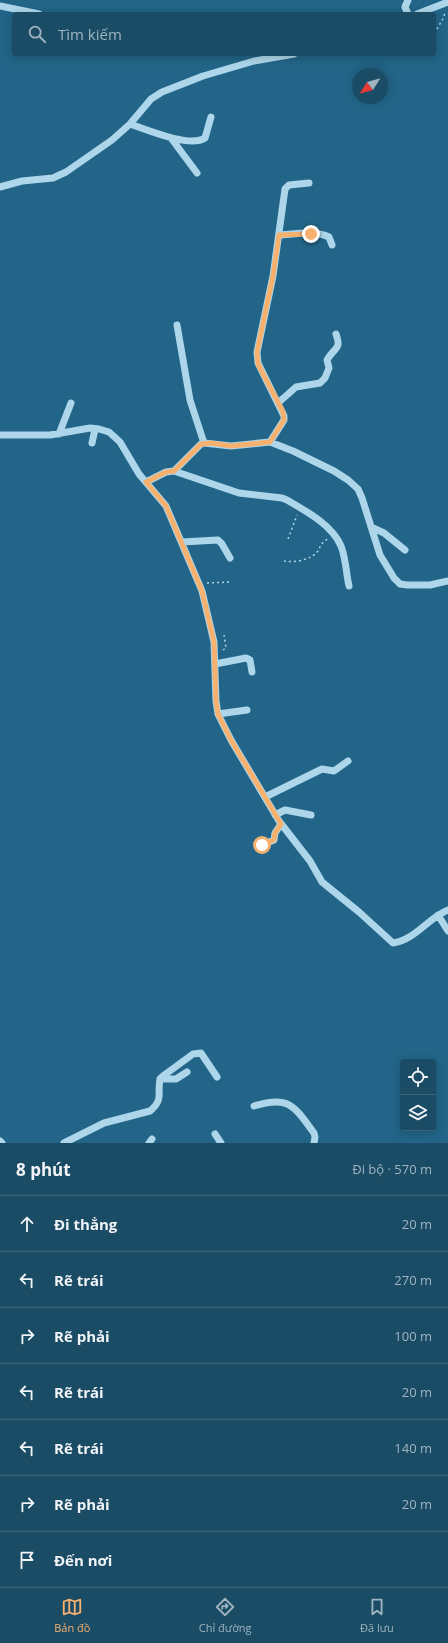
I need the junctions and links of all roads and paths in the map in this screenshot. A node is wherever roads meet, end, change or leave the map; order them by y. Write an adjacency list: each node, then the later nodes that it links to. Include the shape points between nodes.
1 (408, 0): 5 (street, via 405,6)
2 (445, 3): 6 (street); 7 (path, via 446,12)
3 (0, 6): 4 (street)
4 (29, 12)
5 (407, 12)
6 (422, 12)
7 (437, 29)
8 (283, 56): 10 (street, via 254,61 203,76 162,92 151,99)
9 (211, 117): 11 (street, via 206,138 201,141)
10 (130, 124): 11 (street); 14 (street, via 112,140 58,176)
11 (171, 138): 12 (street)
12 (197, 173)
13 (309, 184): 15 (street, via 289,185 285,189)
14 (0, 187)
15 (279, 235): 16 (street, via 325,235 329,237); 20 (street, via 256,357)
16 (332, 245)
17 (177, 325): 26 (street, via 190,400)
18 (336, 334): 20 (street, via 339,346 326,360 329,368 325,378 317,384 296,387)
19 (71, 403): 22 (street)
20 (278, 403): 24 (street, via 284,420)
21 (95, 429): 22 (street); 25 (street); 28 (street, via 109,432 120,442)
22 (59, 434): 23 (street)
23 (0, 435)
24 (270, 442): 26 (street, via 231,446); 30 (street, via 348,480 358,489)
25 (92, 443)
26 (204, 443): 27 (street)
27 (174, 471): 28 (street); 29 (street, via 239,493 282,498)
28 (146, 482): 33 (street, via 166,506)
29 (300, 508): 31 (street); 32 (path)
30 (371, 527): 34 (street, via 384,533); 38 (street, via 380,555 400,584 430,585)
31 (335, 535): 36 (path, via 323,541 317,552 312,555 294,562); 40 (street, via 342,551)
32 (288, 539)
33 (182, 542): 35 (street, via 218,540); 37 (street)
34 (405, 550)
35 (230, 558)
36 (284, 561)
37 (198, 581): 39 (path); 41 (street, via 210,621)
38 (448, 581)
39 (232, 582)
40 (349, 586)
41 (215, 664): 42 (street, via 246,658 250,660); 44 (street)
42 (252, 672)
43 (247, 710): 44 (street)
44 (218, 714): 46 (street)
45 (348, 760): 46 (street, via 334,771 322,769)
46 (265, 797): 47 (street)
47 (275, 814): 48 (street, via 285,810); 49 (street)
48 (311, 815)
49 (281, 824): 50 (street, via 274,840); 52 (street, via 310,861 322,882 393,944 412,935)
50 (262, 845)
51 (448, 910): 52 (street)
52 (438, 915): 53 (street)
53 (448, 930)
54 (186, 1072): 56 (street, via 176,1079)
55 (217, 1077): 56 (street, via 205,1056 197,1053)
56 (160, 1079): 59 (street, via 161,1096 150,1111 104,1123)
57 (254, 1106): 61 (street, via 269,1102 286,1102 314,1133)
58 (215, 1134): 60 (street)
59 (64, 1143)
60 (221, 1143)
61 (314, 1143)

